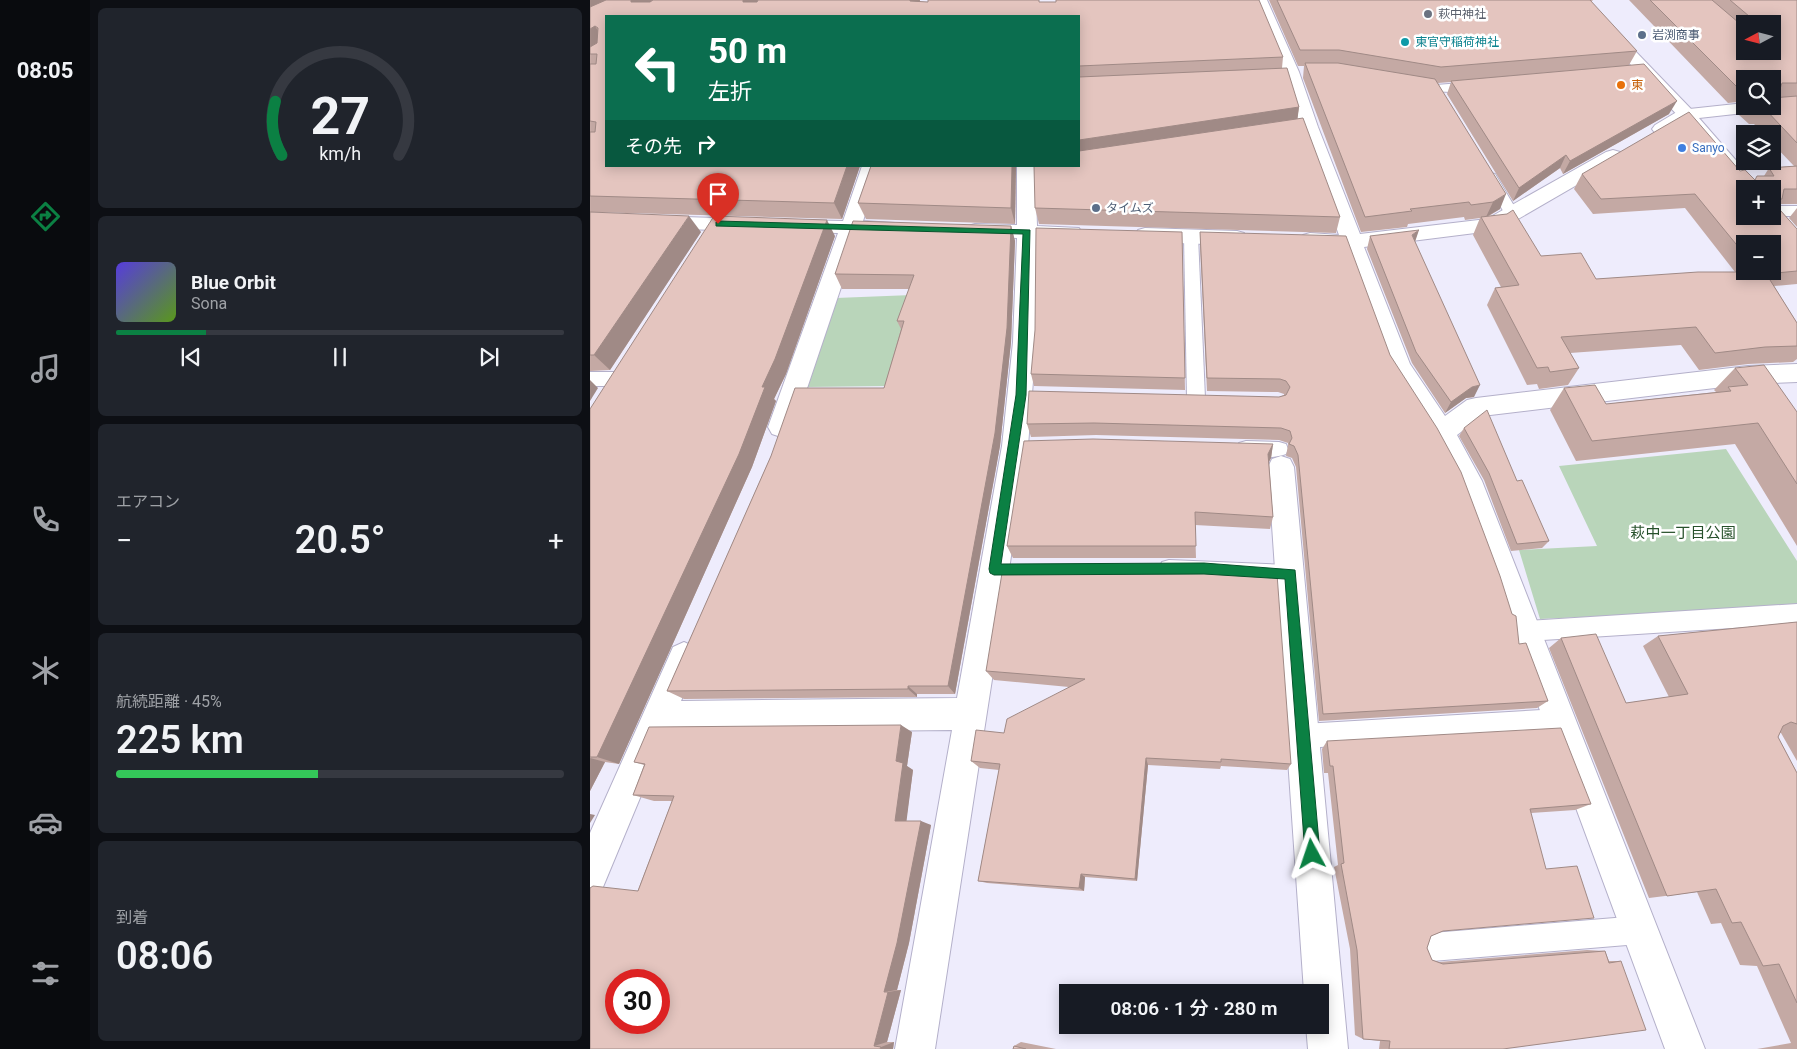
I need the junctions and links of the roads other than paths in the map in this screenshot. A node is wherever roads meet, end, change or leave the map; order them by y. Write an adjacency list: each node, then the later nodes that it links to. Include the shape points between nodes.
1 (1260, 0): 31 (street, via 1292,75 1304,128)
2 (1578, 0): 3 (street)
3 (1646, 71): 4 (lane); 10 (street)
4 (1627, 73)
5 (1400, 83): 7 (lane)
6 (1484, 85): 7 (lane)
7 (1436, 89): 8 (lane)
8 (1446, 106)
9 (1736, 109): 10 (street)
10 (1686, 114): 11 (street); 16 (street)
11 (1644, 138)
12 (1627, 148): 18 (street)
13 (1482, 164): 18 (lane)
14 (872, 167): 22 (street)
15 (1032, 168): 25 (street)
16 (1743, 180)
17 (1797, 211): 19 (lane)
18 (1512, 214): 31 (street, via 1492,225)
19 (1781, 217)
20 (590, 220): 21 (street)
21 (718, 224): 22 (street); 32 (street)
22 (852, 227): 23 (street); 40 (street)
23 (910, 229)
24 (959, 230): 25 (street)
25 (1027, 232): 26 (street); 47 (street, via 1031,395 1004,569)
26 (1092, 234)
27 (1122, 234): 28 (street)
28 (1191, 236): 29 (street); 36 (lane, via 1188,398)
29 (1260, 239)
30 (1289, 240): 31 (street)
31 (1352, 242): 38 (street, via 1399,367)
32 (703, 248)
33 (624, 371): 35 (lane); 37 (street)
34 (1797, 373): 38 (street, via 1748,375 1476,408)
35 (590, 379)
36 (1214, 399)
37 (605, 402)
38 (1442, 432): 46 (street, via 1469,481)
39 (1231, 448): 41 (lane)
40 (774, 450)
41 (1280, 458): 43 (street)
42 (1154, 569): 43 (lane)
43 (1290, 574): 50 (street)
44 (1797, 614): 46 (lane)
45 (696, 629): 48 (street)
46 (1527, 630): 49 (street)
47 (969, 714): 48 (street); 54 (street)
48 (659, 717): 51 (street)
49 (1559, 720): 50 (lane); 52 (street)
50 (1303, 736): 55 (street)
51 (590, 874)
52 (1639, 930): 53 (lane); 56 (street)
53 (1432, 947)
54 (915, 1049)
55 (1328, 1049)
56 (1685, 1049)

